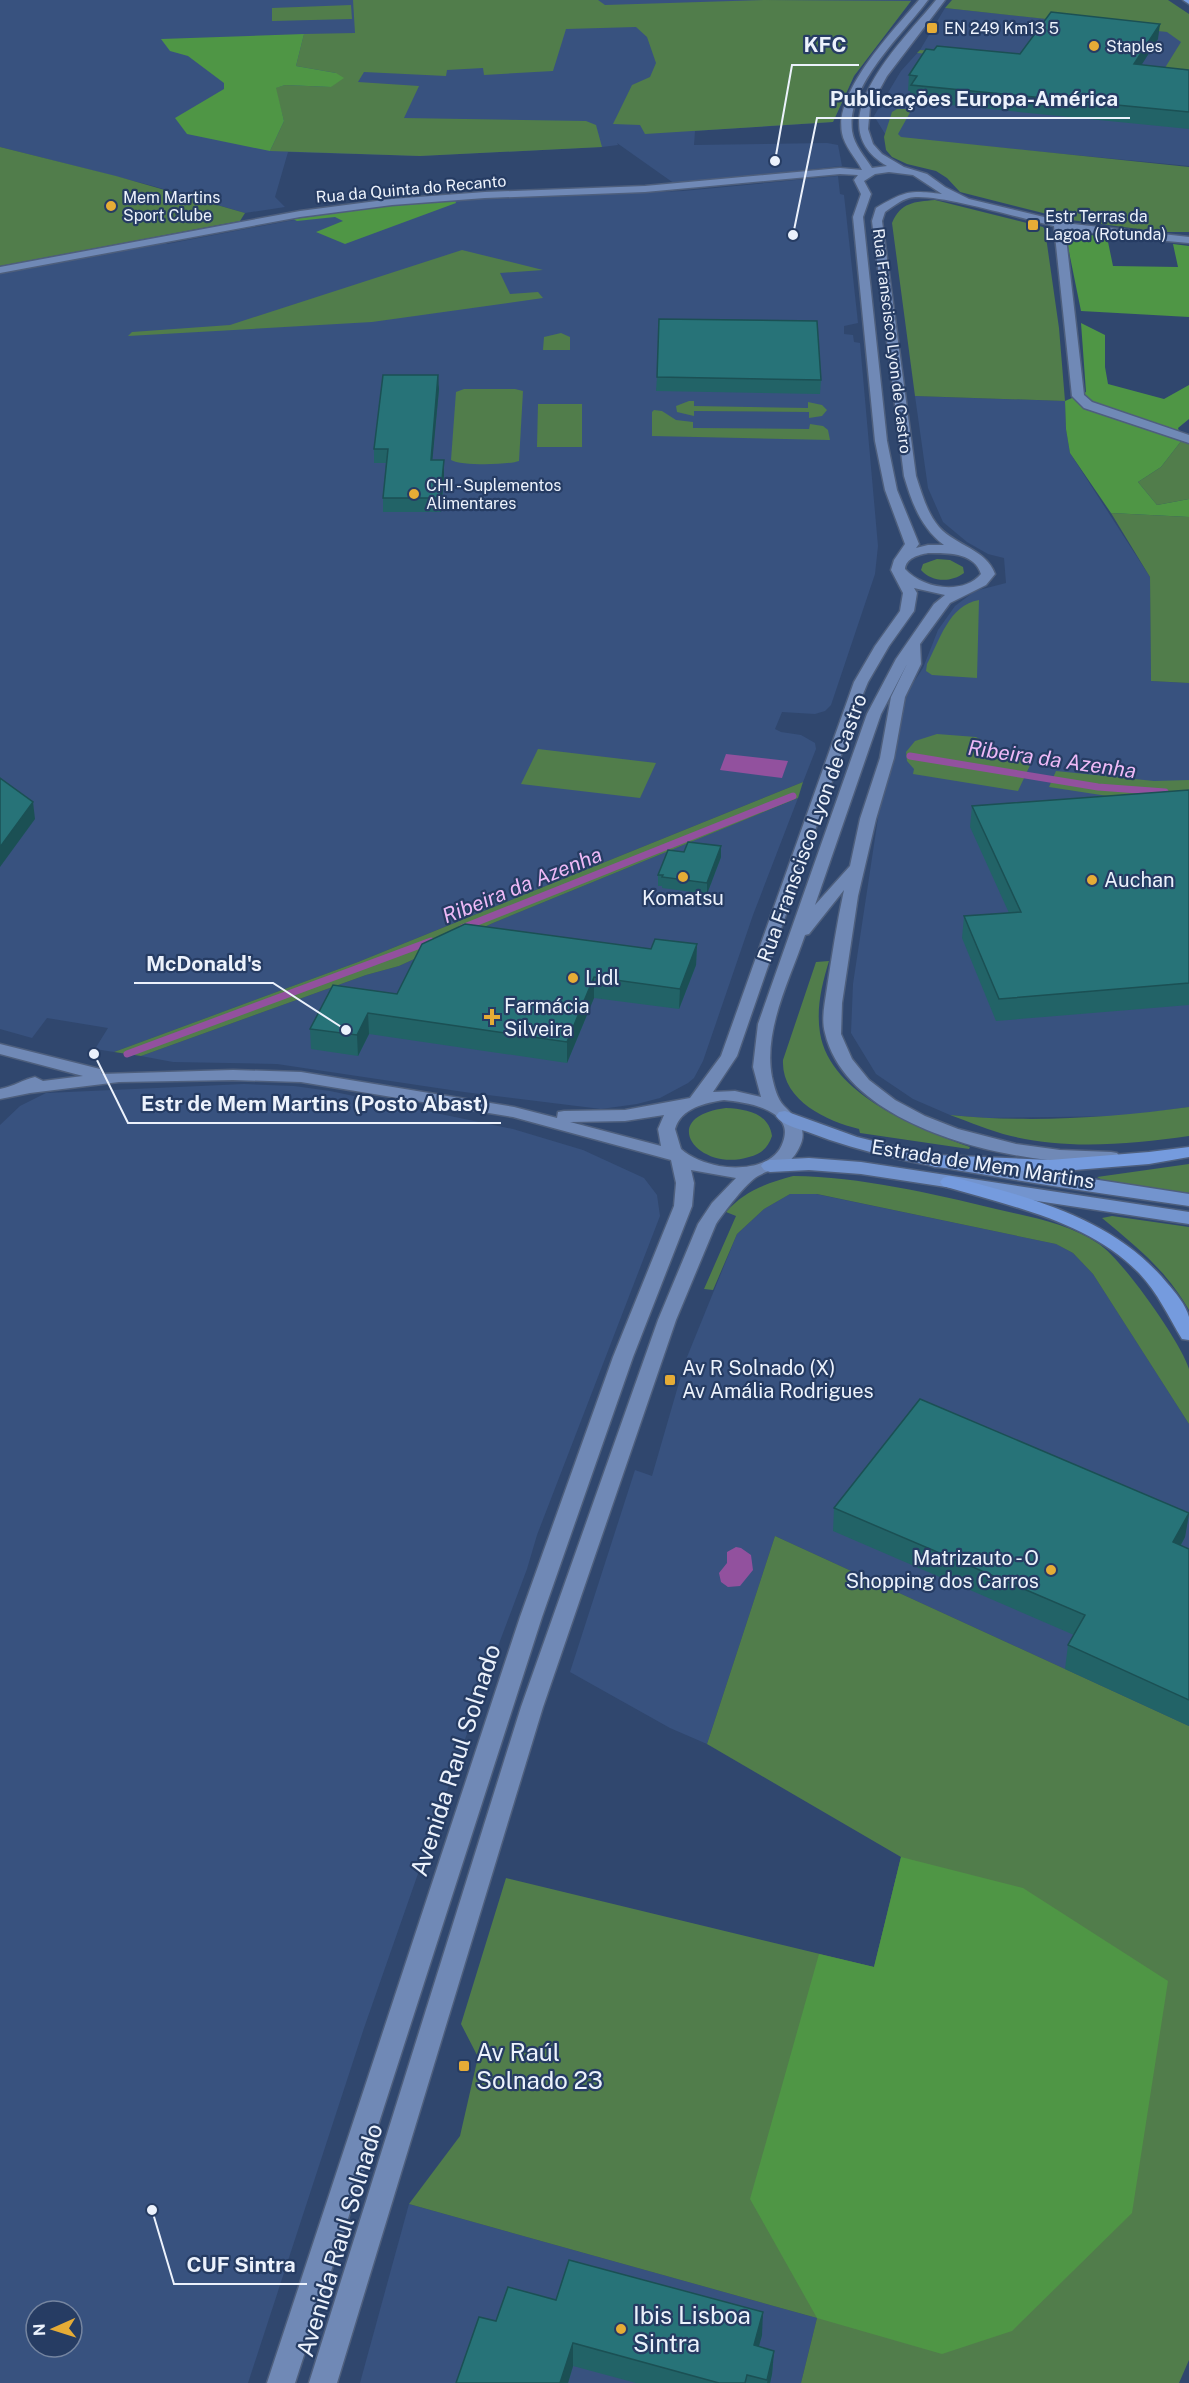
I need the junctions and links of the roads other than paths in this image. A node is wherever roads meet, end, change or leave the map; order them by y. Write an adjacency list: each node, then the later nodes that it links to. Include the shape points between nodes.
1 (924, 0): 3 (street, via 889,43 852,101 846,131)
2 (942, 0): 4 (street, via 877,84 862,120 864,135 876,155)
3 (860, 156): 5 (street, via 858,164); 6 (street)
4 (911, 171): 6 (street, via 886,170); 7 (street)
5 (834, 172): 6 (street, Rua da Quinta do Recanto); 12 (street, Rua da Quinta do Recanto, via 645,189 438,198 346,208)
6 (865, 178): 8 (street, via 880,193); 15 (street, Rua Franscisco Lyon de Castro, via 866,199 858,217 881,441 891,490 912,544)
7 (929, 179): 8 (street, Rua Franscisco Lyon de Castro, via 926,189); 9 (street, via 940,189)
8 (907, 195): 9 (street); 14 (street, Rua Franscisco Lyon de Castro, via 880,210 877,221 910,476 920,506 935,532)
9 (965, 200): 10 (street)
10 (1059, 224): 11 (street); 13 (street, via 1078,396 1088,405)
11 (1189, 240)
12 (0, 270)
13 (1189, 439)
14 (965, 553): 15 (street, via 928,549 907,555); 16 (street, Rua Franscisco Lyon de Castro, via 984,562 988,574 979,584)
15 (901, 568): 16 (street, via 907,581 929,589); 25 (street, Rua Franscisco Lyon de Castro, via 910,593 908,611 882,645 854,698 729,1056)
16 (967, 588): 17 (street, Rua Franscisco Lyon de Castro, via 945,600)
17 (914, 642): 18 (street, via 914,664 898,697 887,758); 19 (street, Rua Franscisco Lyon de Castro, via 885,688 874,714)
18 (857, 867): 19 (street); 30 (street, via 843,927 833,1034 862,1083 893,1107 920,1120 1008,1148 1042,1154)
19 (791, 947): 27 (street, Rua Franscisco Lyon de Castro, via 761,1045 768,1096)
20 (0, 1052): 21 (street)
21 (26, 1055): 22 (street, via 64,1068); 23 (street, via 41,1067 37,1080)
22 (119, 1077): 23 (street); 26 (street, via 301,1077)
23 (24, 1088): 24 (street)
24 (0, 1094)
25 (693, 1101): 26 (street, via 626,1117); 27 (street, via 743,1096); 29 (street, via 668,1123 666,1135)
26 (514, 1112): 29 (street)
27 (780, 1112): 31 (main road, Estrada de Mem Martins, via 819,1133); 32 (street, via 792,1126 794,1138 782,1158)
28 (1189, 1152): 30 (highway)
29 (678, 1156): 32 (street, via 713,1172 732,1174); 37 (street, Avenida Raul Solnado, via 685,1184 683,1206 623,1357 531,1617)
30 (1149, 1158): 31 (highway, via 1050,1166)
31 (935, 1161): 34 (main road, Estrada de Mem Martins)
32 (761, 1169): 33 (main road, Estrada de Mem Martins, via 809,1164 840,1166); 38 (street, Avenida Raul Solnado, via 717,1207 667,1320 532,1707)
33 (949, 1182): 35 (main road, Estrada de Mem Martins); 36 (highway, via 1072,1219 1120,1245 1162,1289)
34 (1189, 1200)
35 (1189, 1218)
36 (1189, 1334)
37 (281, 2383)
38 (323, 2383)

